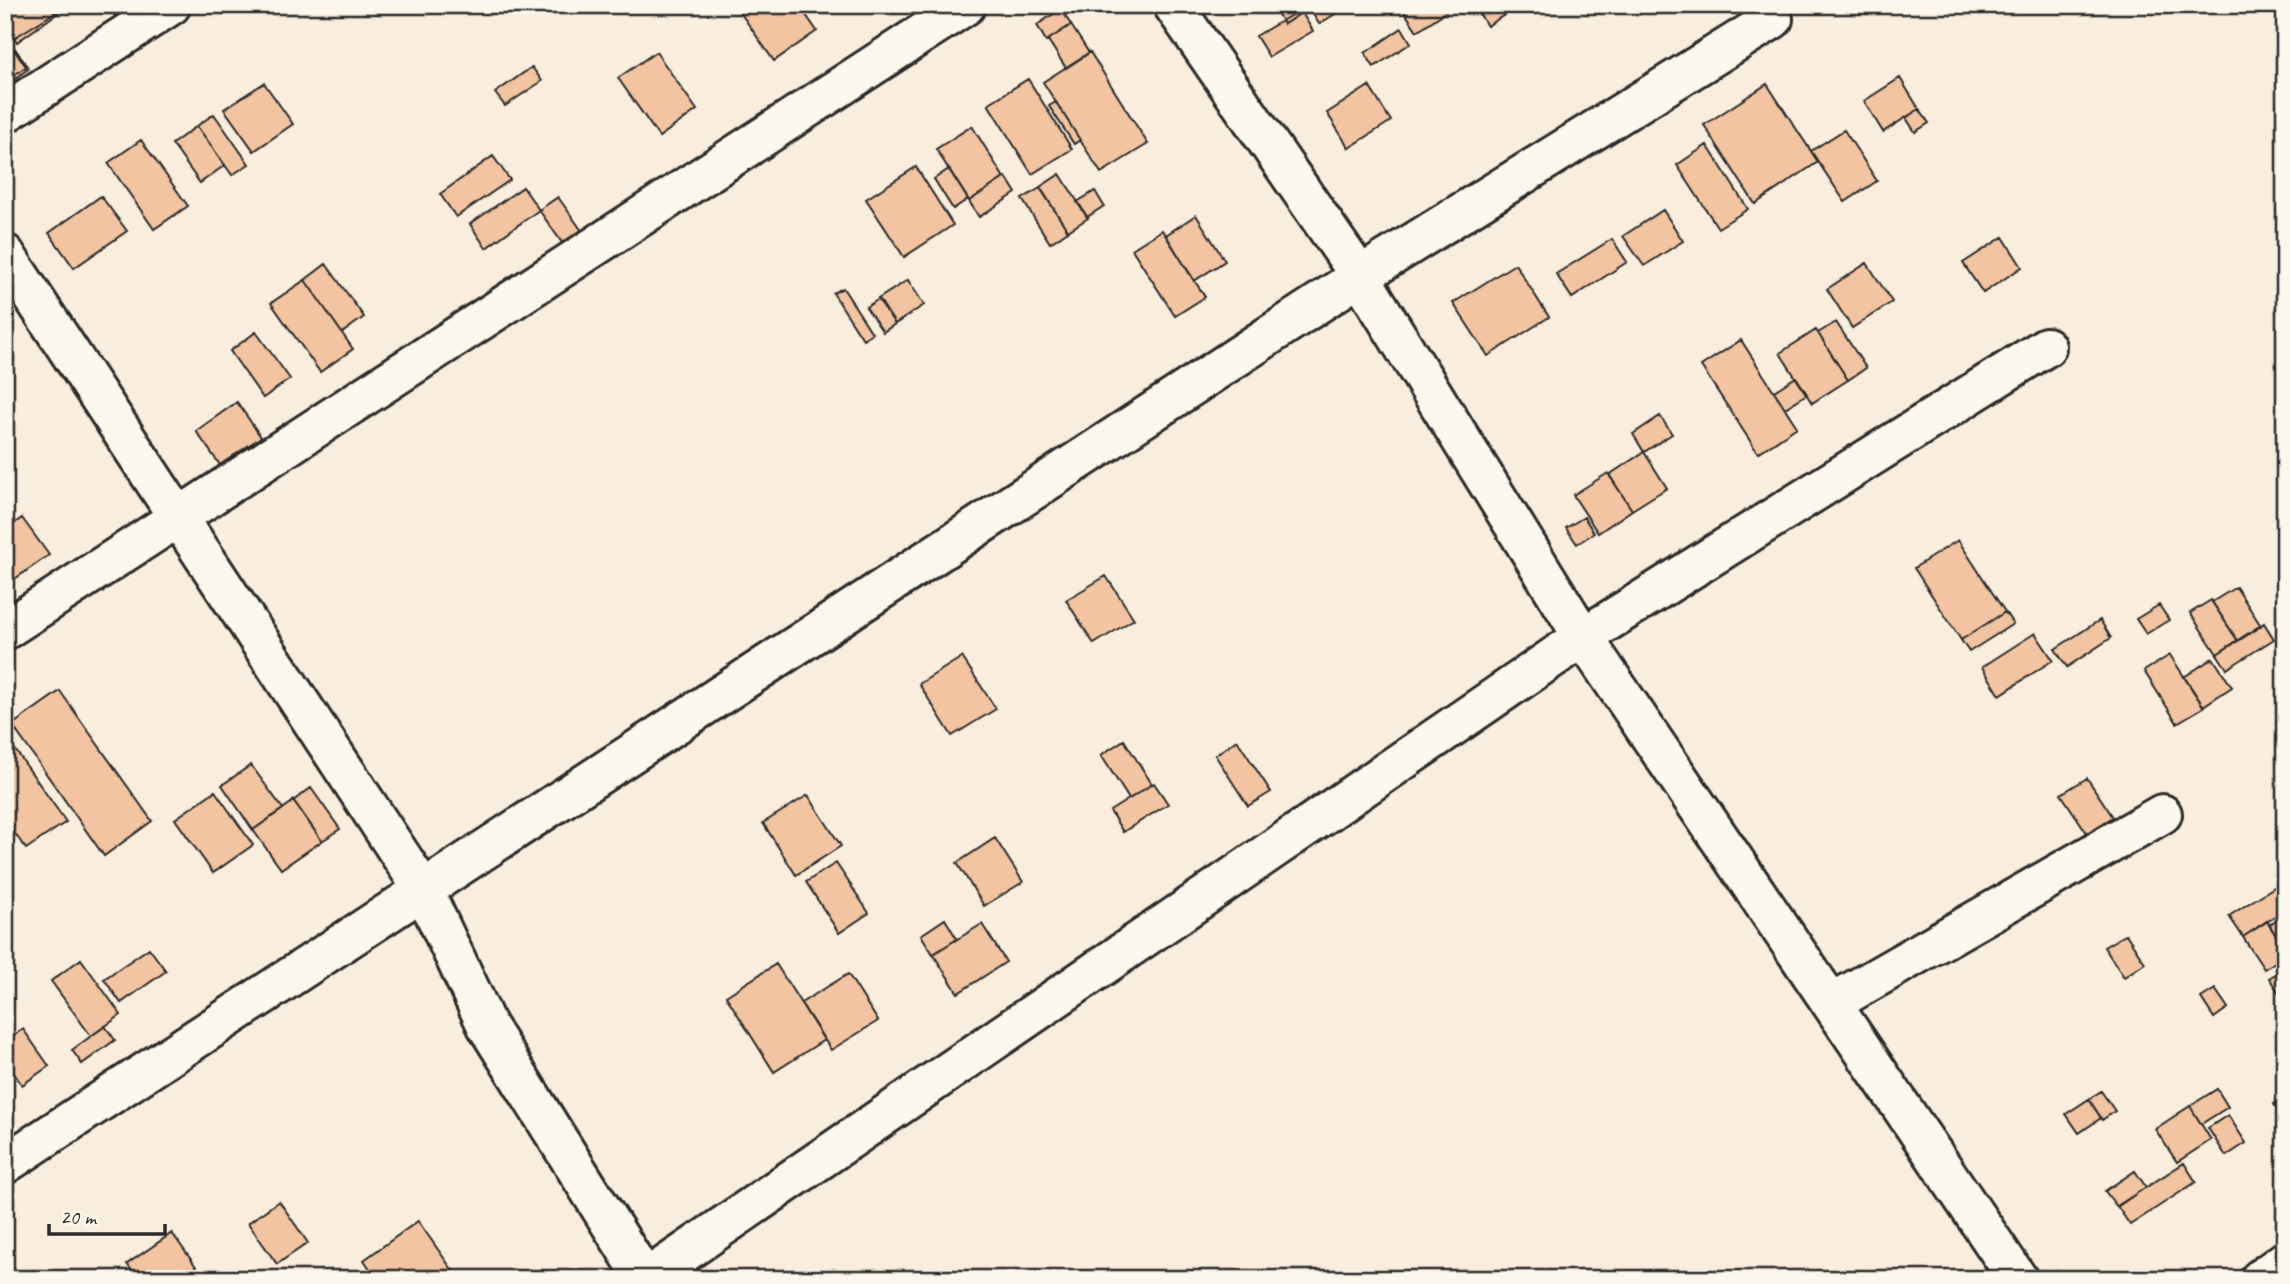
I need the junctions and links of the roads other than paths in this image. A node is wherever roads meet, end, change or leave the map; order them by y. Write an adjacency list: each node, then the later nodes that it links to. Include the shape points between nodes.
1 (171, 5): 5 (street)
2 (966, 5): 9 (street)
3 (1173, 5): 7 (street)
4 (1773, 19): 7 (street)
5 (5, 113)
6 (5, 254): 9 (street)
7 (1360, 276): 11 (street); 13 (street)
8 (2046, 347): 11 (street)
9 (179, 517): 10 (street); 13 (street)
10 (5, 630)
11 (1583, 637): 14 (street); 17 (street)
12 (2162, 814): 14 (street)
13 (424, 891): 15 (street); 17 (street, via 487,1026)
14 (1832, 1003): 18 (street)
15 (5, 1164)
16 (2285, 1261): 19 (street)
17 (645, 1279)
18 (2018, 1279)
19 (2260, 1279)

